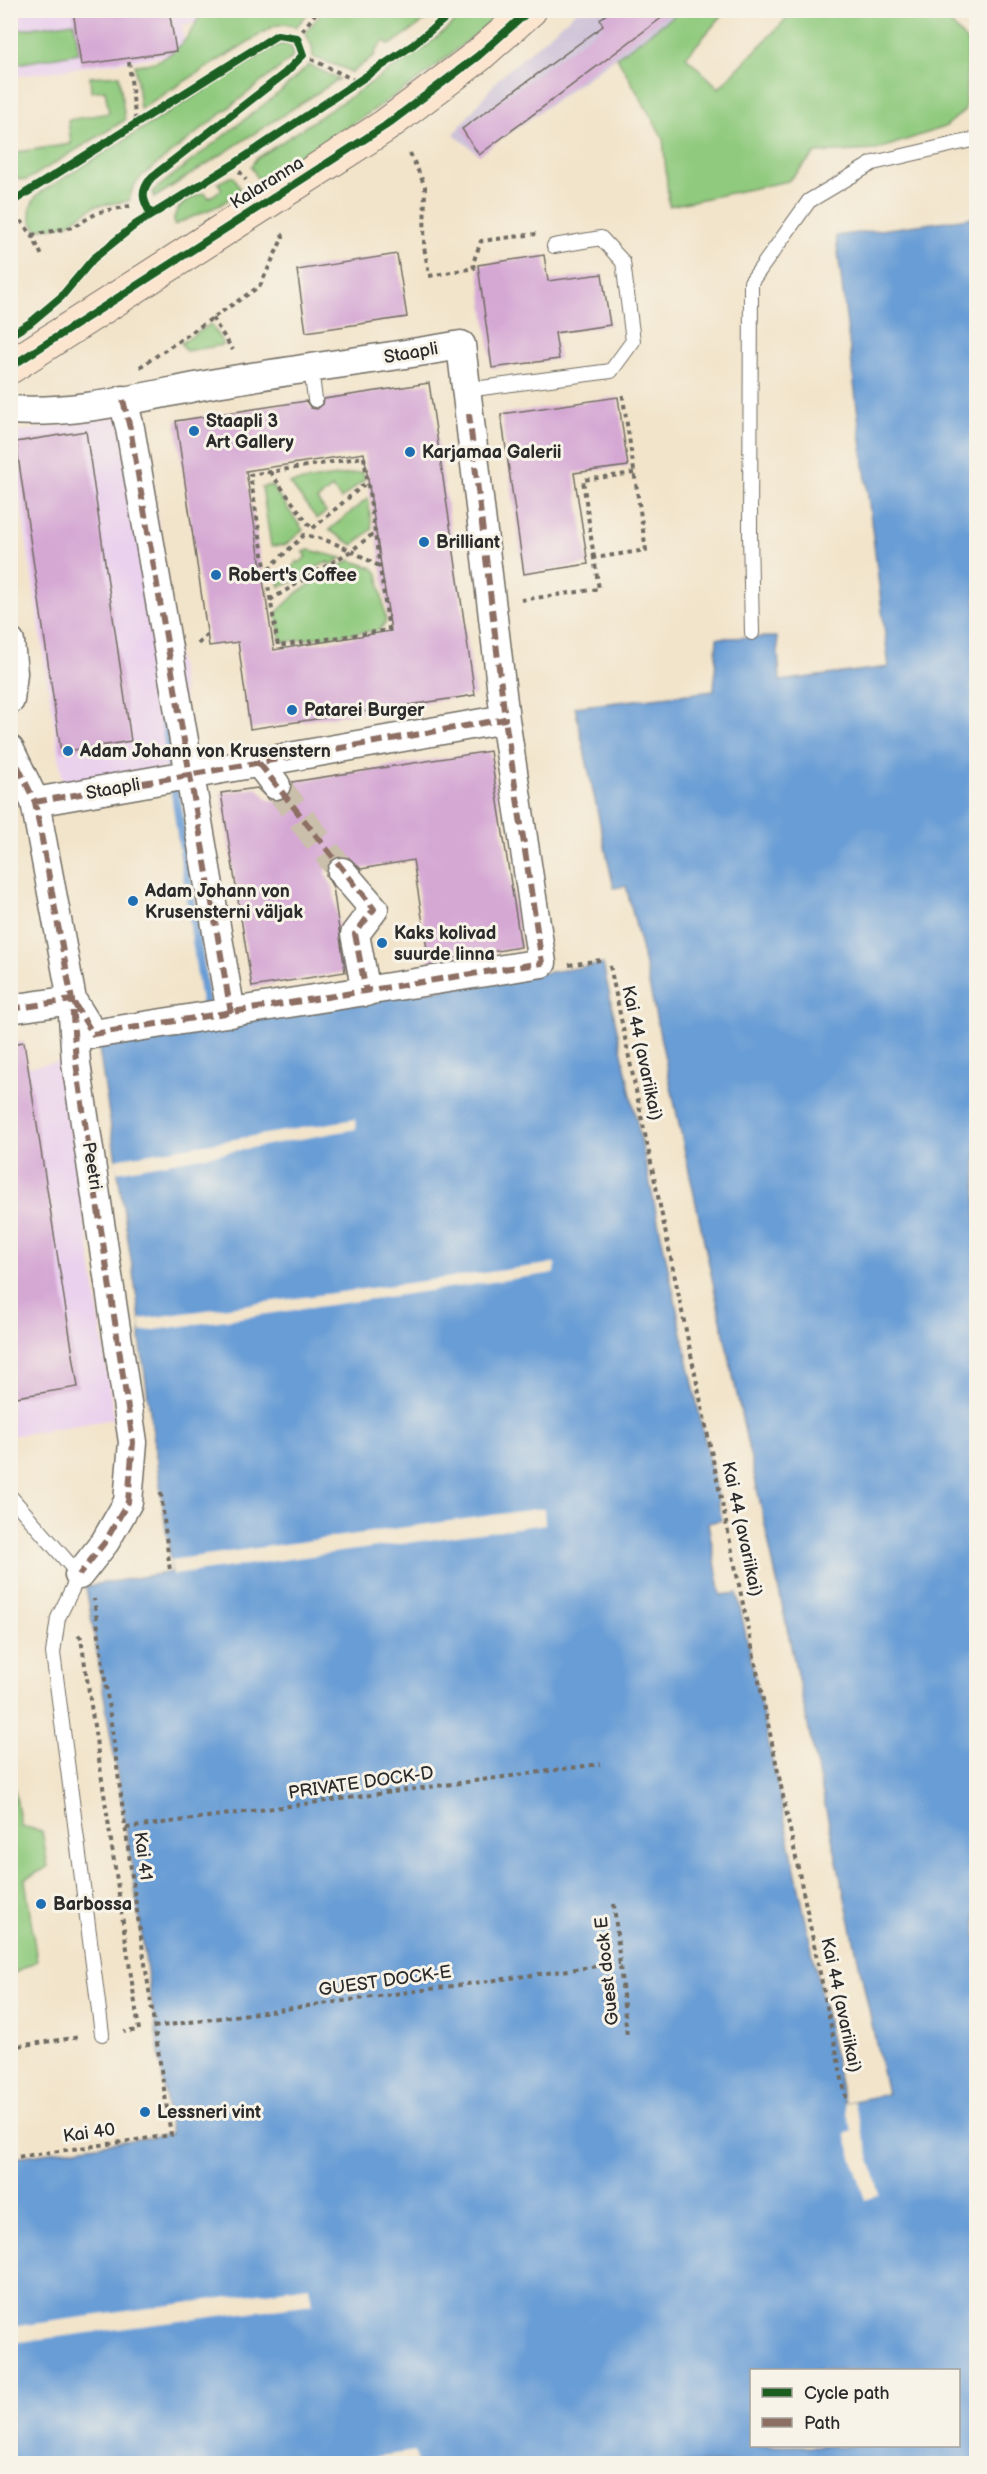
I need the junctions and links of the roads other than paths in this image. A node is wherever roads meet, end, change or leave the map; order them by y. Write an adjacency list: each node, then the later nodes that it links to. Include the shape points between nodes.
1 (530, 10): 4 (street, Kalaranna, via 478,56 385,126)
2 (976, 139): 10 (lane, via 873,163 809,201 751,282)
3 (554, 246): 8 (lane, via 601,238 623,262 633,341 611,371)
4 (10, 367)
5 (311, 368): 6 (street, Staapli); 7 (lane); 8 (street, Staapli, via 460,345)
6 (123, 400): 9 (street, Staapli, via 63,411); 15 (street)
7 (315, 400)
8 (467, 402): 13 (street, Staapli)
9 (10, 410)
10 (752, 633)
11 (10, 642): 12 (street)
12 (10, 700)
13 (505, 719): 15 (street, Staapli, via 267,774); 18 (street, via 542,963)
14 (10, 750): 16 (street, Peetri)
15 (192, 776): 16 (street, Staapli); 21 (street)
16 (35, 802): 19 (street, Peetri)
17 (342, 872): 18 (street, via 374,909 355,934)
18 (366, 992): 21 (street)
19 (72, 1000): 20 (street); 21 (street, via 93,1034); 23 (street, Peetri, via 76,1063 132,1442 128,1502)
20 (10, 1009)
21 (231, 1013)
22 (10, 1496): 23 (lane)
23 (86, 1583): 24 (lane, via 58,1618 53,1653)
24 (102, 2034)

